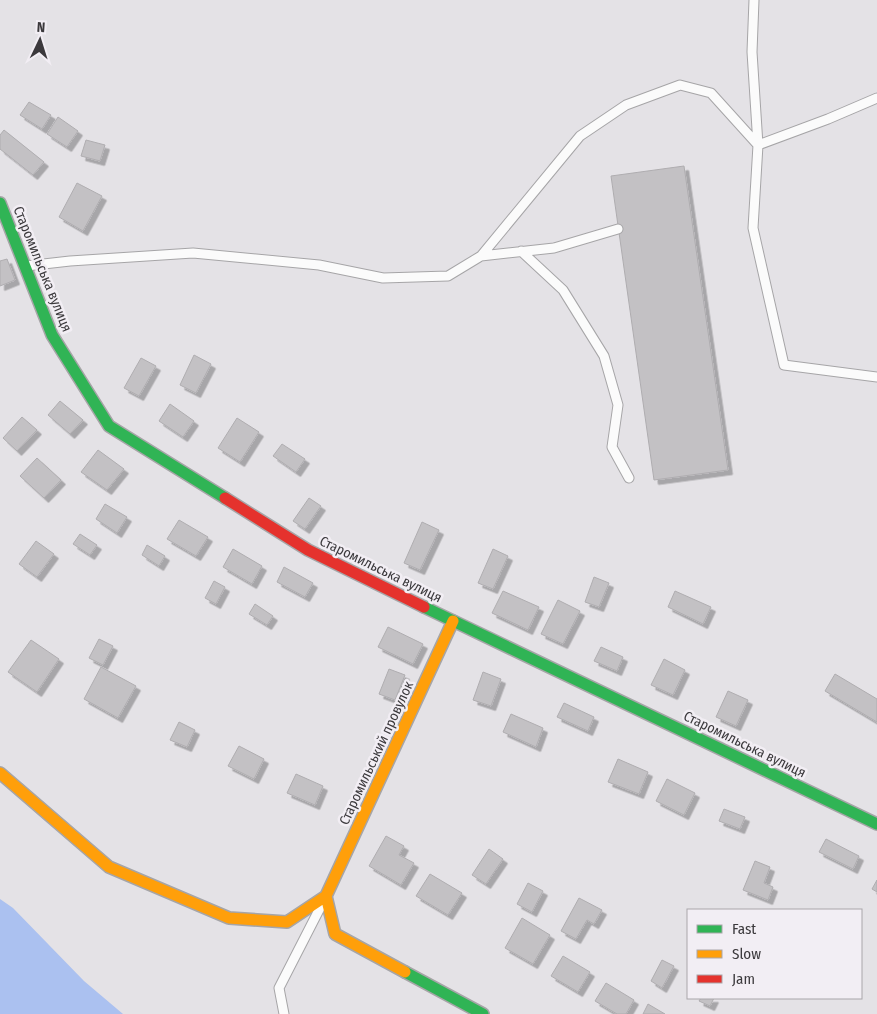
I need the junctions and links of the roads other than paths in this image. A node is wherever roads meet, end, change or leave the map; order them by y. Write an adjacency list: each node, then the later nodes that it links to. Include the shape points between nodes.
1 (754, 0): 3 (lane, via 752,52)
2 (877, 98): 3 (lane)
3 (758, 145): 7 (lane, via 711,93 680,85 626,105 580,136); 9 (lane, via 754,228 784,365)
4 (0, 202): 8 (street, Старомильська вулиця)
5 (618, 229): 6 (lane, via 554,248)
6 (521, 251): 7 (lane); 10 (lane, via 564,290 604,356 618,405 612,447)
7 (481, 256): 8 (lane, via 448,276 383,278 318,265 193,253)
8 (26, 266): 11 (street, Старомильська вулиця, via 52,335 109,426 308,550)
9 (877, 377)
10 (630, 478)
11 (453, 622): 13 (street, Старомильська вулиця); 14 (street, Старомильський провулок)
12 (0, 773): 14 (street, via 109,868 228,918 287,922)
13 (877, 824)
14 (326, 896): 15 (lane, via 279,988); 16 (street, via 335,934)
15 (284, 1014)
16 (483, 1014)

